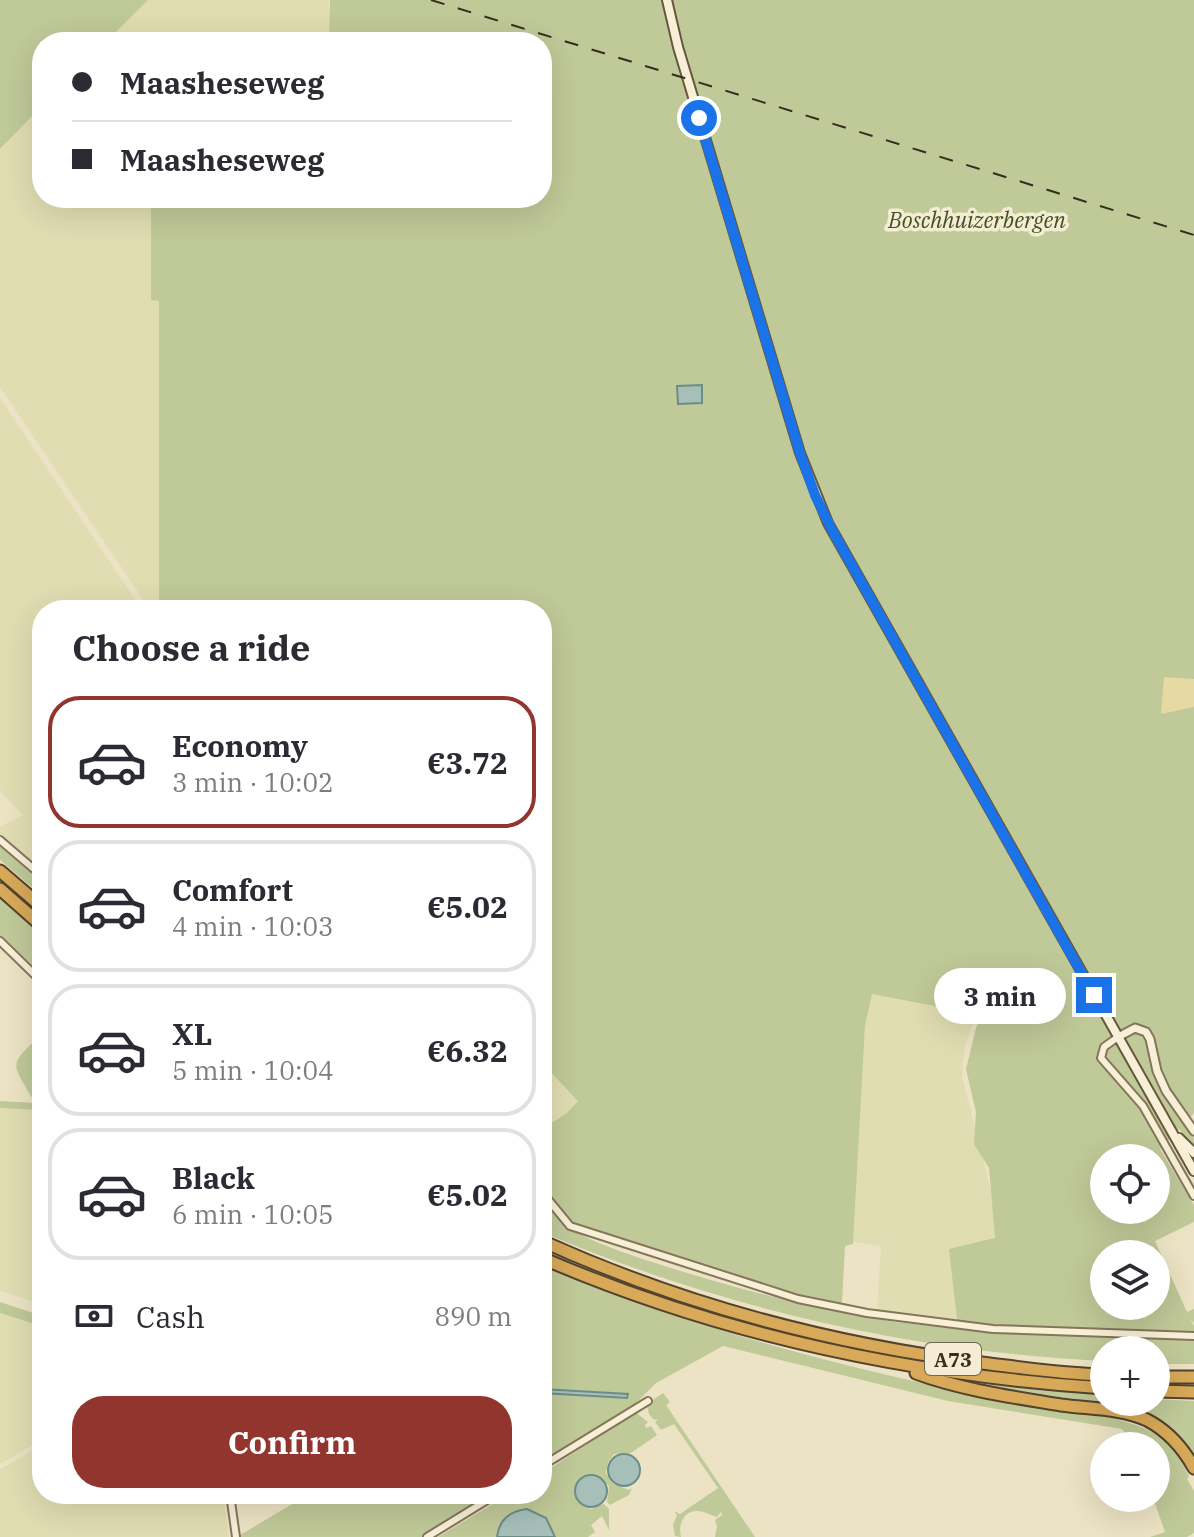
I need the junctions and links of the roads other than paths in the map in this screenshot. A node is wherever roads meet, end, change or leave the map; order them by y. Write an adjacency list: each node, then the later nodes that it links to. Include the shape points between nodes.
1 (667, 0): 10 (main road, via 815,495)
2 (0, 840): 3 (street)
3 (32, 867)
4 (0, 871): 6 (highway)
5 (0, 889): 7 (highway)
6 (32, 898)
7 (32, 917)
8 (0, 941): 9 (street)
9 (32, 972)
10 (1118, 1037): 11 (street, via 1135,1028 1146,1032 1166,1091); 12 (main road); 15 (street, via 1104,1047 1101,1058 1143,1106)
11 (1194, 1131)
12 (1173, 1132): 13 (main road); 14 (main road)
13 (1194, 1153)
14 (1194, 1171)
15 (1194, 1196)
16 (552, 1204): 19 (street, via 570,1226 798,1299 993,1329)
17 (552, 1245): 21 (highway, A73, via 687,1297 848,1341)
18 (552, 1262): 20 (highway, A73, via 692,1313)
19 (1194, 1336)
20 (889, 1363): 24 (highway, A73); 29 (highway, A73, via 941,1382 1144,1419 1168,1434)
21 (1090, 1374)
22 (1170, 1377): 23 (highway)
23 (1194, 1377)
24 (1090, 1387)
25 (1170, 1391): 26 (highway)
26 (1194, 1392)
27 (648, 1401): 28 (street)
28 (552, 1460)
29 (1194, 1468)
30 (231, 1504): 32 (street)
31 (481, 1504): 33 (street)
32 (236, 1537)
33 (427, 1537)

